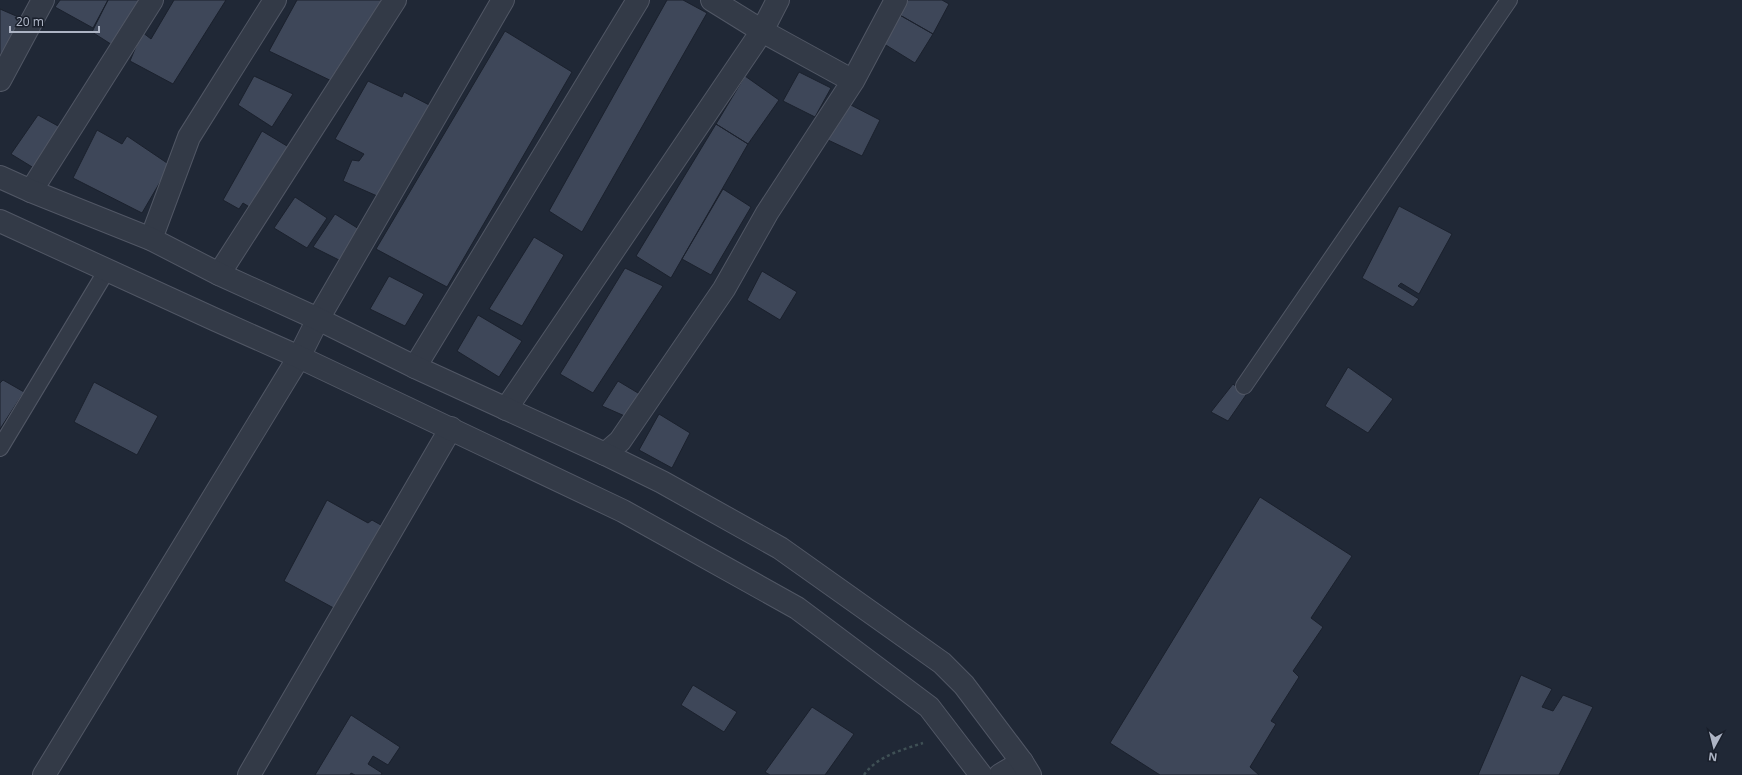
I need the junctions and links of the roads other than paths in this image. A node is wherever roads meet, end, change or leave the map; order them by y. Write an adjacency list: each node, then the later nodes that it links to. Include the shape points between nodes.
1 (43, 0): 12 (street)
2 (152, 0): 15 (street)
3 (275, 0): 17 (street, via 189,137)
4 (395, 0): 19 (street)
5 (503, 0): 20 (street)
6 (638, 0): 22 (street)
7 (712, 0): 11 (street)
8 (778, 0): 11 (street)
9 (896, 0): 13 (street)
10 (1509, 0): 23 (lane)
11 (762, 31): 13 (street); 24 (street)
12 (0, 80)
13 (853, 81): 27 (street, via 767,213 724,289 620,441)
14 (0, 177): 15 (street)
15 (31, 191): 17 (street)
16 (0, 221): 18 (street)
17 (151, 239): 19 (street)
18 (107, 270): 21 (street); 26 (lane)
19 (219, 274): 20 (street)
20 (318, 320): 21 (street); 22 (street)
21 (299, 356): 25 (street); 29 (street)
22 (416, 367): 24 (street)
23 (1244, 386)
24 (506, 409): 27 (street)
25 (451, 428): 30 (street); 31 (street, via 623,511 797,608 929,707)
26 (0, 448)
27 (605, 454): 28 (street, via 662,482 780,548 942,663 964,685)
28 (1026, 768): 32 (street)
29 (44, 775)
30 (249, 775)
31 (981, 775)
32 (1000, 775)

